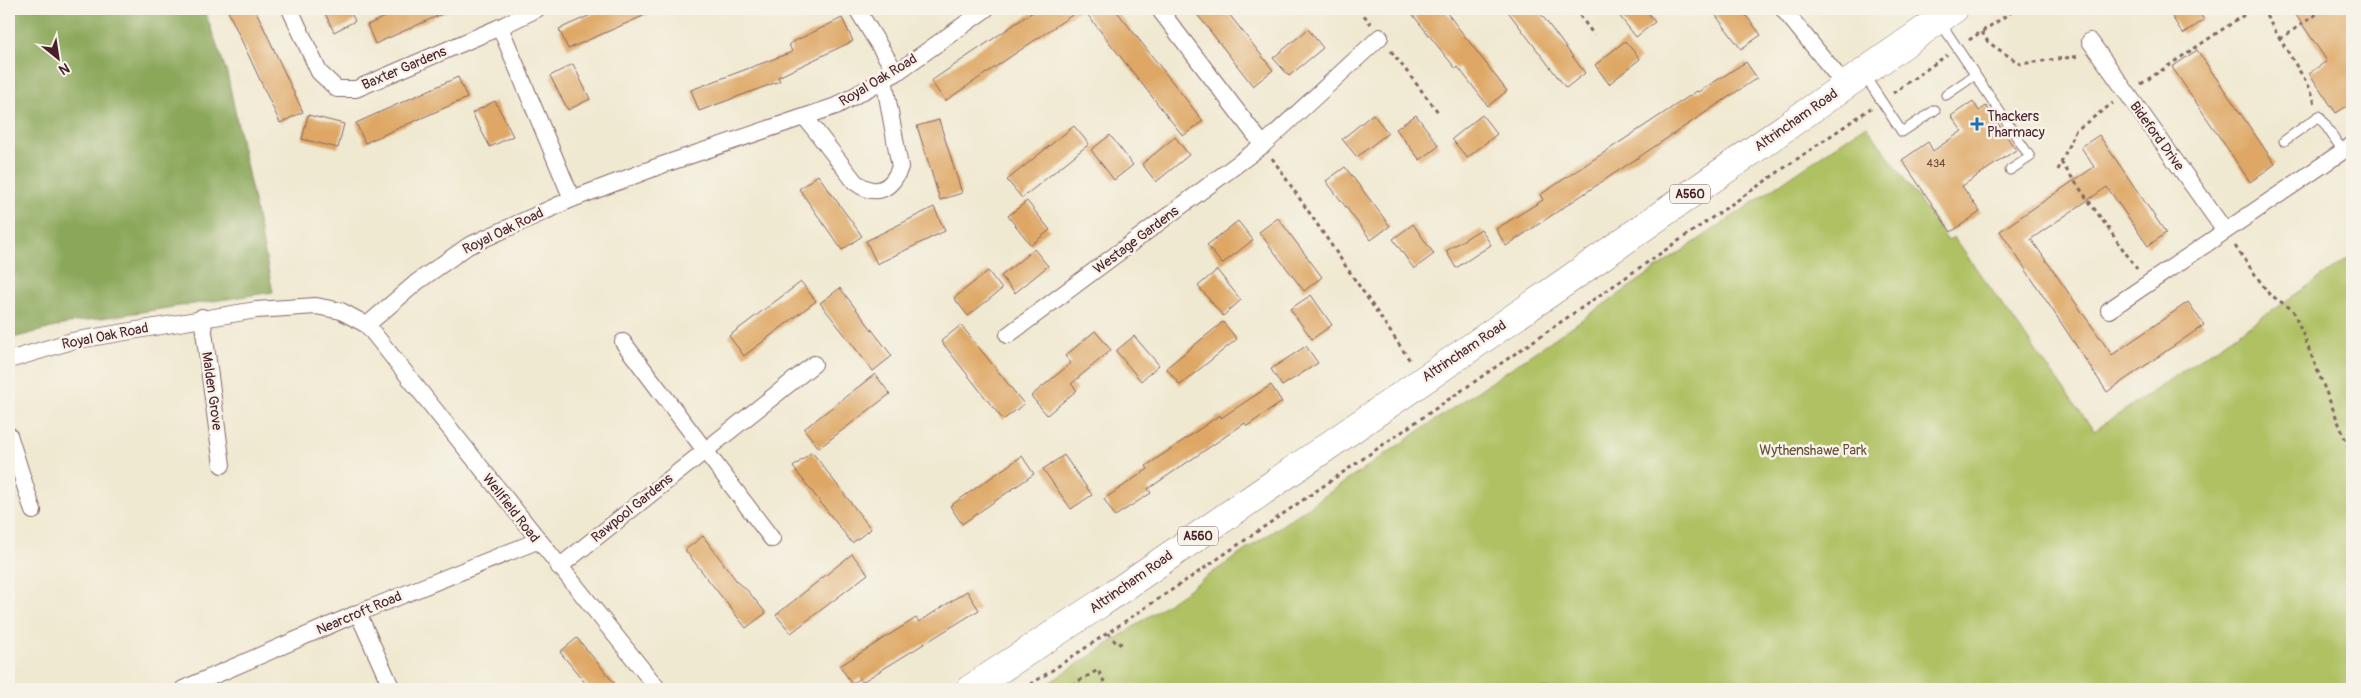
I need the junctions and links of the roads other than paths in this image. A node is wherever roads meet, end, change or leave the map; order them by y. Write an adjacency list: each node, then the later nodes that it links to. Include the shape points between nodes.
1 (290, 9): 8 (street, Baxter Gardens, via 319,72 337,89 356,89)
2 (537, 9): 8 (street, Baxter Gardens)
3 (857, 9): 12 (street)
4 (986, 9): 12 (street, Royal Oak Road)
5 (1159, 9): 18 (street)
6 (1783, 9): 13 (street)
7 (1946, 14): 11 (lane, via 1957,48); 13 (highway, Altrincham Road / A560)
8 (500, 27): 21 (street)
9 (1380, 37): 18 (street, Westage Gardens)
10 (2094, 47): 22 (street, Bideford Drive)
11 (1975, 75): 14 (lane); 20 (lane, via 2030,157)
12 (890, 76): 16 (street, Royal Oak Road, via 836,106); 16 (street, via 900,167 888,187 865,190 854,182)
13 (1853, 79): 15 (lane, via 1881,101 1902,132); 41 (highway, Altrincham Road / A560, via 1101,603)
14 (1946, 95)
15 (1935, 110)
16 (805, 117): 21 (street, Royal Oak Road)
17 (2284, 141): 19 (lane, via 2319,116)
18 (1263, 145): 26 (street, Westage Gardens)
19 (2348, 148): 22 (street)
20 (2010, 170)
21 (572, 199): 25 (street, Royal Oak Road, via 468,246 417,282)
22 (2224, 231): 23 (street)
23 (2110, 310)
24 (202, 318): 25 (street, Royal Oak Road, via 316,306 341,311); 28 (street, Royal Oak Road, via 72,341); 32 (street, Malden Grove)
25 (367, 325): 35 (street, Wellfield Road)
26 (1008, 335)
27 (623, 342): 31 (street)
28 (9, 360)
29 (814, 364): 31 (street, Rawpool Gardens)
30 (9, 435): 33 (street)
31 (705, 450): 34 (street); 36 (street, Rawpool Gardens)
32 (222, 464)
33 (32, 511)
34 (772, 539)
35 (537, 541): 36 (street, Wellfield Road); 37 (street, Nearcroft Road)
36 (559, 567): 40 (street, Wellfield Road)
37 (358, 613): 38 (street, Nearcroft Road); 39 (street)
38 (183, 689)
39 (392, 689)
40 (658, 689)
41 (970, 689)

